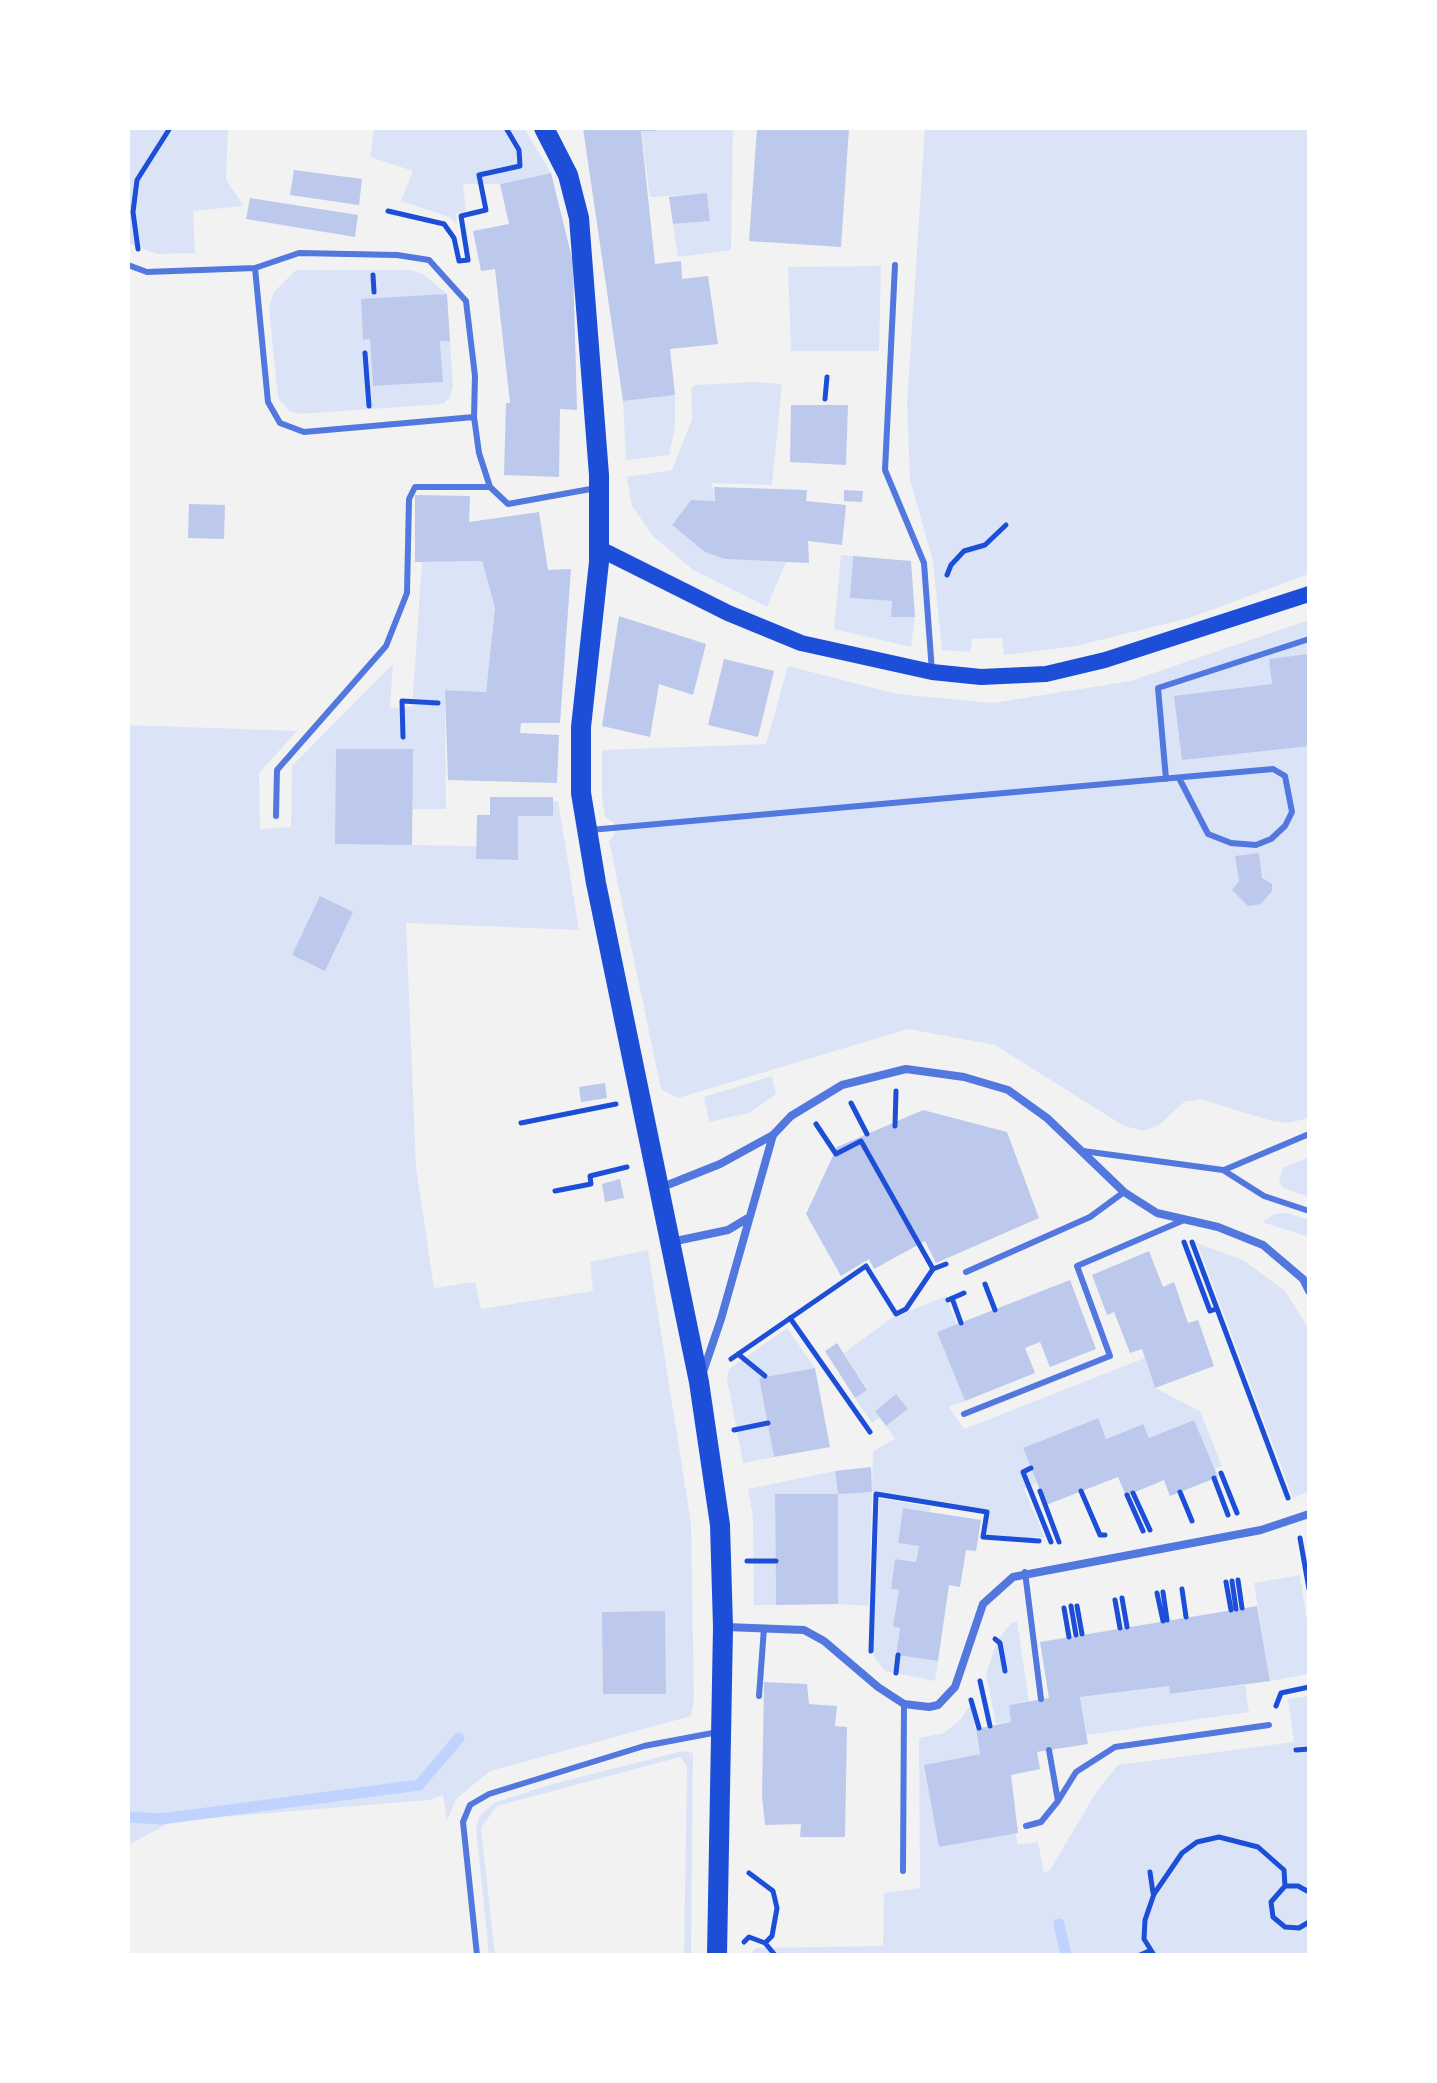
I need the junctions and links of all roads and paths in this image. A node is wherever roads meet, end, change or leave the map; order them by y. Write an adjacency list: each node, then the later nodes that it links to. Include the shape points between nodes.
1 (170, 128): 8 (path, via 137,180 133,212 139,256)
2 (506, 128): 4 (path, via 519,150 520,166 479,175 486,210 461,216 468,260 459,261 454,238 444,224)
3 (544, 128): 15 (main road, via 568,175 581,233)
4 (388, 211)
5 (128, 265): 8 (lane)
6 (895, 265): 19 (lane, via 885,470 924,563)
7 (255, 268): 8 (lane); 12 (lane, via 299,253 429,260 466,301); 13 (lane, via 268,402 280,423 304,432)
8 (147, 272)
9 (365, 353): 13 (path)
10 (827, 377): 11 (path)
11 (825, 399)
12 (474, 417): 13 (lane); 14 (lane)
13 (370, 427)
14 (490, 487): 15 (lane, via 508,504); 26 (lane, via 415,487 409,499 407,593 386,646 277,770)
15 (599, 487): 17 (main road)
16 (1006, 525): 19 (path, via 985,545 964,551 951,565 943,588)
17 (600, 549): 21 (main road, via 801,643); 27 (main road, via 580,739)
18 (1309, 594): 21 (main road, via 1046,674 1002,679)
19 (928, 599): 21 (lane)
20 (1309, 639): 25 (lane, via 1158,688)
21 (932, 672)
22 (438, 703): 23 (path, via 402,701)
23 (403, 737)
24 (1179, 778): 24 (lane, via 1273,769 1285,776 1292,812 1271,839 1256,845 1231,843 1208,834); 25 (lane)
25 (1166, 779): 27 (lane)
26 (276, 816)
27 (587, 831): 40 (main road)
28 (892, 1089): 33 (path)
29 (851, 1102): 34 (path)
30 (621, 1104): 32 (path)
31 (813, 1119): 49 (path, via 836,1154 861,1141)
32 (521, 1123)
33 (895, 1126)
34 (867, 1134)
35 (1309, 1134): 39 (lane)
36 (773, 1135): 37 (street, via 791,1116 842,1085 906,1069 1008,1090); 40 (street); 44 (street)
37 (1080, 1151): 39 (lane); 42 (street)
38 (633, 1166): 41 (path, via 590,1176 591,1184)
39 (1223, 1170): 43 (lane, via 1264,1196)
40 (659, 1188): 46 (main road)
41 (555, 1191)
42 (1124, 1192): 45 (street, via 1157,1213); 50 (lane, via 1090,1217)
43 (1309, 1211)
44 (749, 1218): 46 (street, via 728,1230); 61 (street)
45 (1184, 1220): 51 (street, via 1263,1245 1303,1279); 54 (path); 62 (lane, via 1077,1266 1110,1356)
46 (670, 1243): 61 (main road)
47 (1188, 1253): 54 (path, via 1199,1289 1210,1311)
48 (961, 1257): 49 (path)
49 (933, 1269): 56 (path, via 906,1309 896,1314 866,1266)
50 (966, 1272)
51 (1309, 1291)
52 (989, 1294): 55 (path)
53 (952, 1298): 57 (path)
54 (1216, 1309): 72 (path)
55 (995, 1310)
56 (790, 1318): 58 (path); 65 (path)
57 (961, 1323)
58 (738, 1354): 59 (path); 60 (path)
59 (723, 1365)
60 (765, 1376)
61 (699, 1382): 94 (main road, via 720,1525)
62 (964, 1414)
63 (768, 1423): 64 (path)
64 (729, 1432)
65 (870, 1432)
66 (1031, 1468): 82 (path, via 1023,1472)
67 (1221, 1473): 76 (path)
68 (1214, 1478): 74 (path)
69 (1040, 1491): 83 (path)
70 (1081, 1491): 79 (path, via 1100,1535)
71 (1180, 1492): 77 (path)
72 (1289, 1500)
73 (1309, 1514): 75 (street)
74 (1229, 1517)
75 (1296, 1520): 86 (street); 88 (path)
76 (1240, 1521)
77 (1194, 1526)
78 (1160, 1532): 80 (path, via 1151,1533 1130,1494)
79 (1114, 1534)
80 (1144, 1534)
81 (1039, 1541): 100 (path, via 983,1537 987,1512 876,1494)
82 (1051, 1542)
83 (1059, 1542)
84 (746, 1561): 85 (path)
85 (776, 1561)
86 (1025, 1572): 106 (lane); 108 (street, via 1001,1585 983,1604 955,1687 945,1699 921,1708)
87 (1182, 1589): 92 (path)
88 (1309, 1589)
89 (1160, 1592): 93 (path)
90 (1118, 1599): 96 (path)
91 (1236, 1609): 91 (path, via 1232,1581)
92 (1186, 1617)
93 (1165, 1621)
94 (723, 1627): 95 (street); 112 (main road)
95 (764, 1628): 105 (lane); 108 (street, via 815,1635)
96 (1123, 1628)
97 (1076, 1635): 97 (path, via 1071,1607)
98 (995, 1639): 101 (path)
99 (898, 1655): 102 (path, via 893,1677)
100 (875, 1662)
101 (1005, 1671)
102 (906, 1679)
103 (982, 1682): 110 (path)
104 (1309, 1687): 109 (path, via 1281,1693)
105 (759, 1696)
106 (1041, 1699)
107 (972, 1703): 111 (path)
108 (904, 1704): 118 (lane)
109 (1269, 1725): 116 (lane, via 1115,1747 1076,1772)
110 (991, 1726)
111 (980, 1728)
112 (721, 1731): 127 (lane, via 644,1746 489,1794 470,1805 463,1822); 128 (main road)
113 (1309, 1749): 115 (path)
114 (1049, 1750): 116 (lane)
115 (1296, 1750)
116 (1058, 1801): 117 (lane, via 1041,1822)
117 (1026, 1826)
118 (903, 1871)
119 (1150, 1872): 123 (path)
120 (749, 1873): 125 (path, via 773,1891 777,1908 772,1936)
121 (1285, 1886): 122 (path); 123 (path, via 1284,1870 1258,1847 1219,1837 1197,1842 1182,1853); 124 (path, via 1271,1902 1273,1917 1292,1929)
122 (1307, 1887)
123 (1154, 1894): 126 (path, via 1144,1939)
124 (1309, 1922)
125 (765, 1943): 129 (path, via 749,1937 743,1942); 130 (path)
126 (1152, 1953): 131 (path)
127 (477, 1955)
128 (717, 1955)
129 (743, 1955)
130 (775, 1955)
131 (1140, 1955)

